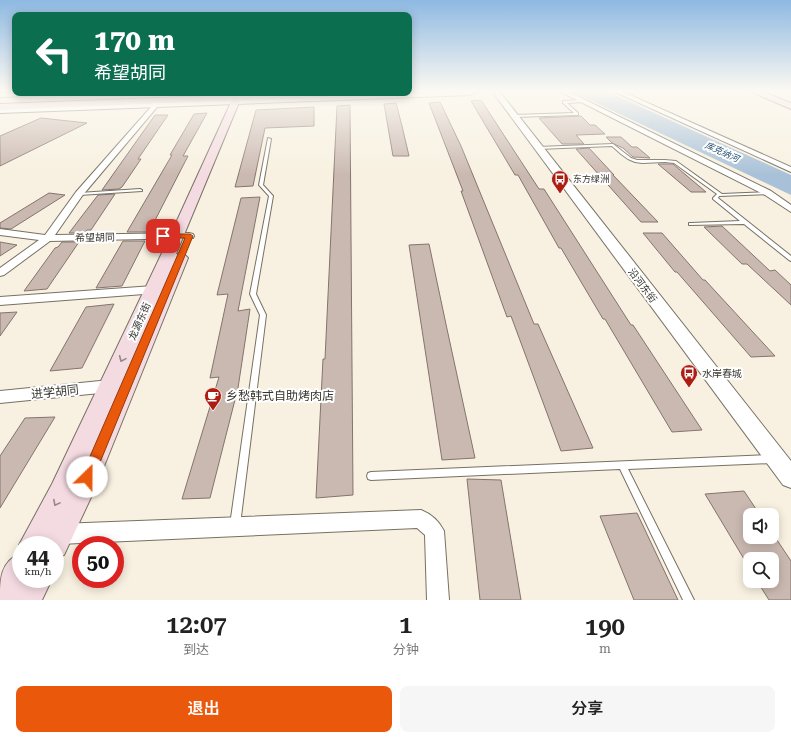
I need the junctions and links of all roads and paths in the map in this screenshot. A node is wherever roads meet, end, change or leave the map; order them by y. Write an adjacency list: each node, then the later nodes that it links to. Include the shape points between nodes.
1 (144, 119): 11 (street)
2 (231, 119): 17 (main road, 龙源东街)
3 (516, 119): 7 (street, 沿河东街)
4 (619, 119): 10 (street)
5 (678, 119): 8 (street)
6 (269, 139): 29 (lane, via 261,185 271,196 253,294 263,315)
7 (538, 148): 12 (lane, via 614,145 624,155 637,162 675,162); 25 (street, 沿河东街)
8 (791, 170)
9 (140, 190): 11 (lane)
10 (768, 193): 12 (lane); 13 (street)
11 (80, 194): 18 (street)
12 (721, 195): 14 (lane, via 715,198)
13 (791, 208)
14 (746, 222): 15 (lane); 19 (lane)
15 (691, 224)
16 (0, 232): 18 (street, 希望胡同)
17 (184, 236): 18 (street, 希望胡同); 21 (main road, 龙源东街); 31 (main road, 龙源东街, via 81,491)
18 (48, 238): 20 (street)
19 (791, 259)
20 (0, 273)
21 (153, 290): 22 (street); 23 (main road, 龙源东街, one-way to 23)
22 (0, 301)
23 (110, 386): 24 (street, 进学胡同); 30 (main road, 龙源东街, one-way to 30, via 61,493)
24 (0, 398)
25 (776, 459): 26 (lane); 28 (street, 沿河东街)
26 (622, 465): 27 (lane); 38 (lane)
27 (371, 476)
28 (791, 478)
29 (235, 527): 32 (street); 37 (street, via 421,519 434,531)
30 (38, 536)
31 (58, 536)
32 (64, 539)
33 (12, 584): 35 (main road)
34 (32, 588): 36 (main road)
35 (3, 600)
36 (26, 600)
37 (438, 600)
38 (689, 600)

